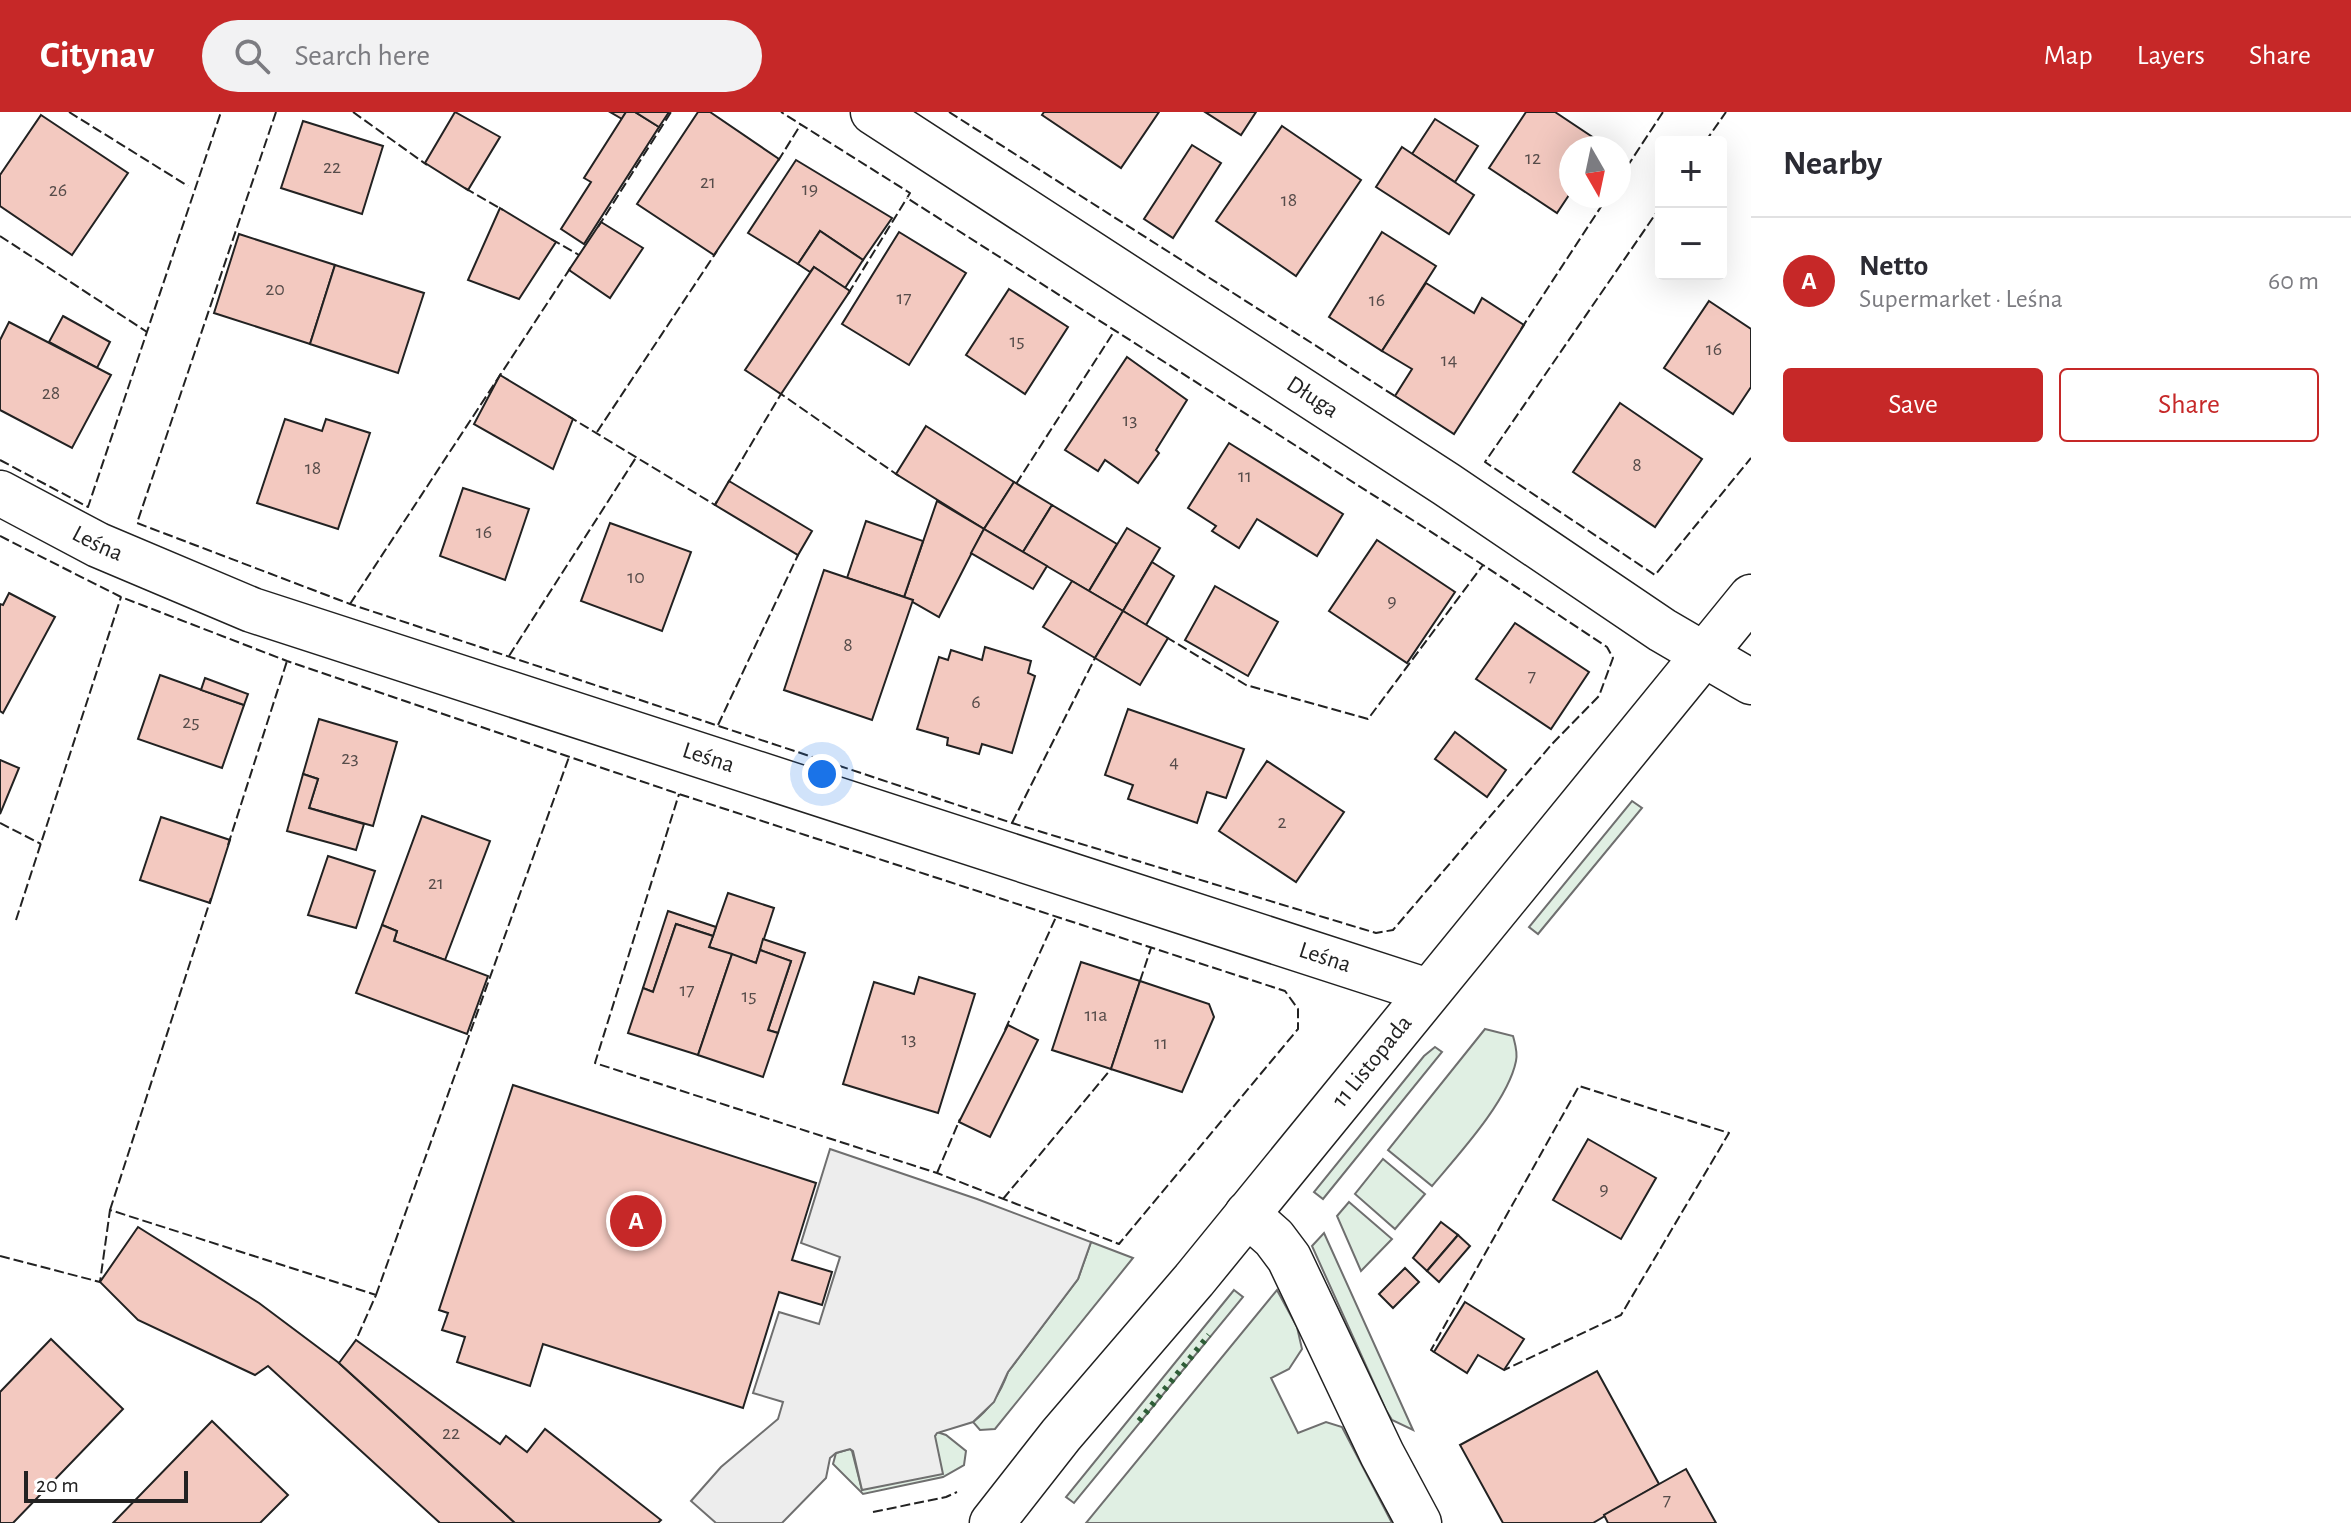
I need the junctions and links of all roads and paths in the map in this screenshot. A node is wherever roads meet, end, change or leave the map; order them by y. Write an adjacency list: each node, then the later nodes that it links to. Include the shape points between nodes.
1 (873, 112): 4 (street, Długa)
2 (0, 493): 6 (street, Leśna, via 98,545 252,610)
3 (1751, 597): 4 (street, 11 Listopada)
4 (1704, 655): 5 (street, Długa); 6 (street, 11 Listopada)
5 (1751, 682)
6 (1428, 991): 7 (street, 11 Listopada)
7 (1247, 1214): 8 (street, 11 Listopada); 9 (street, via 1289,1258)
8 (992, 1523)
9 (1419, 1523)

